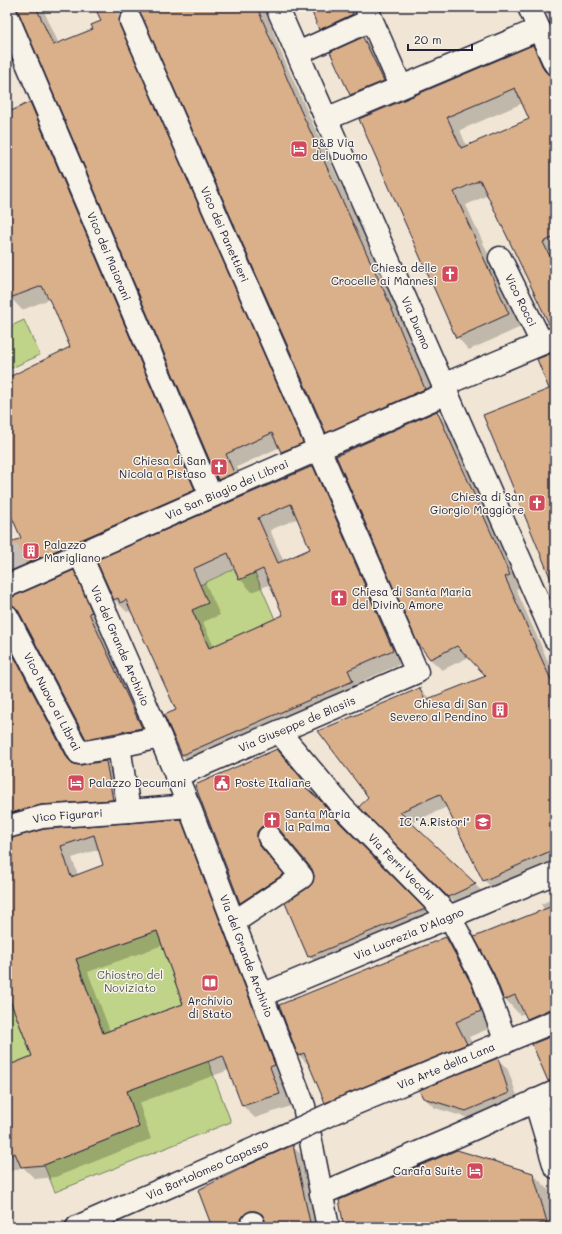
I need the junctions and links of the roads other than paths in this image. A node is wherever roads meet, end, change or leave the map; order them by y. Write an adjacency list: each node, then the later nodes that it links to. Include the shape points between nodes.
1 (277, 7): 7 (street, Via Duomo)
2 (529, 7): 6 (street)
3 (369, 14): 7 (street); 9 (street)
4 (7, 16): 15 (street, Vico dei Maiorani)
5 (131, 21): 14 (street, Vico dei Panettieri)
6 (539, 29): 8 (street); 9 (street)
7 (298, 53): 10 (street, Via Duomo)
8 (555, 64)
9 (401, 87): 10 (street)
10 (326, 119): 13 (street, Via Duomo)
11 (500, 258): 12 (street, Vico Rocci)
12 (548, 340): 13 (street, Via San Biagio dei Librai)
13 (445, 389): 14 (street, Via San Biagio dei Librai); 19 (street, Via Duomo)
14 (319, 448): 15 (street, Via San Biagio dei Librai); 20 (street, Vico dei Panettieri)
15 (211, 496): 16 (street, Via San Biagio dei Librai)
16 (80, 554): 17 (street, Via San Biagio dei Librai); 22 (street, Via del Grande Archivio)
17 (15, 580)
18 (7, 616): 23 (street, Vico Nuovo ai Librai, via 78,753)
19 (555, 640)
20 (417, 672): 21 (street, Via Giuseppe de Blasiis)
21 (278, 732): 24 (street, Via Giuseppe de Blasiis); 30 (street, Via Ferri Vecchi, via 344,809)
22 (160, 737): 23 (street); 24 (street, Via del Grande Archivio)
23 (119, 746): 26 (street)
24 (176, 776): 25 (street, Via del Grande Archivio)
25 (189, 806): 26 (street, Vico Figurari); 31 (street, Via del Grande Archivio)
26 (129, 811): 27 (street, Vico Figurari, via 42,817)
27 (7, 827)
28 (269, 837): 31 (street, via 302,877)
29 (555, 873): 30 (street, Via Lucrezia D'Alagno)
30 (450, 917): 32 (street, Via Lucrezia D'Alagno); 34 (street, Via Ferri Vecchi, via 483,980)
31 (234, 922): 32 (street, Via del Grande Archivio)
32 (262, 995): 39 (street, Via del Grande Archivio, via 304,1106)
33 (555, 1021): 34 (street, Via Arte della Lana)
34 (506, 1042): 37 (street, Via Arte della Lana)
35 (555, 1092): 36 (street)
36 (535, 1100): 38 (street); 39 (street)
37 (337, 1111): 40 (street, Via Bartolomeo Capasso, bridge)
38 (554, 1160)
39 (321, 1194): 41 (street, Via del Grande Archivio)
40 (77, 1227)
41 (328, 1227)

